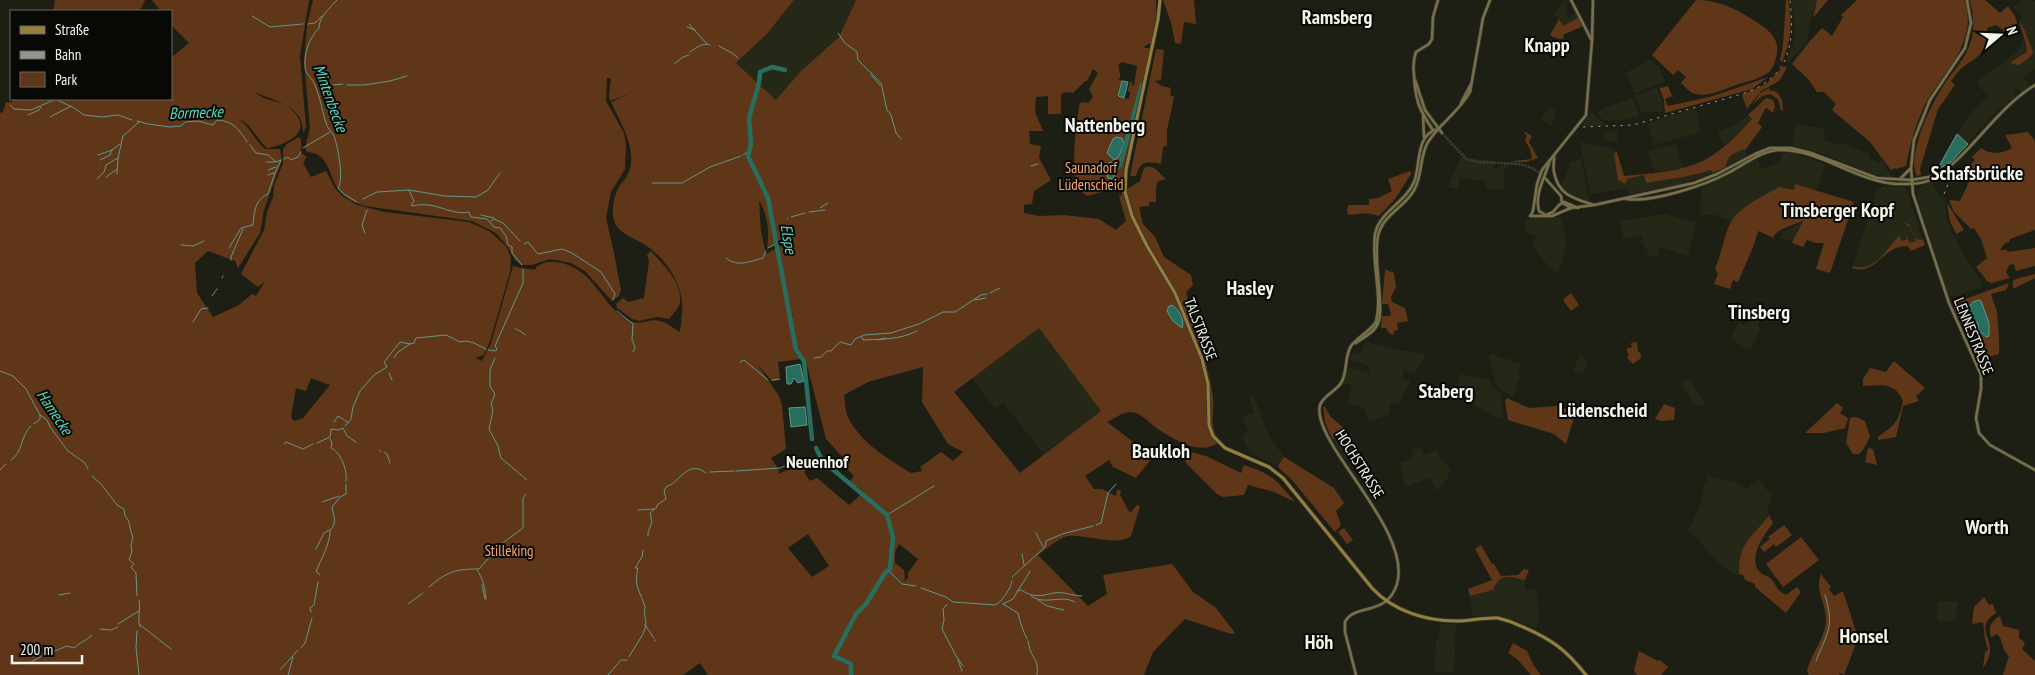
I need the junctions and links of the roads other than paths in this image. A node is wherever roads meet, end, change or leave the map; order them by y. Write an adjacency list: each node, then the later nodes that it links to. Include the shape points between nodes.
1 (1160, 0): 38 (main road, TALSTRASSE, via 1126,170 1126,192 1138,230 1175,293 1202,359 1208,384 1211,431 1225,448 1270,467 1283,478)
2 (1438, 0): 10 (main road, via 1432,39 1415,55)
3 (1490, 0): 13 (main road, via 1483,18 1470,92)
4 (1571, 0): 8 (main road)
5 (1593, 0): 7 (main road)
6 (1967, 0): 20 (main road, LENNESTRASSE, via 1971,23 1968,40 1963,54 1926,110 1914,140)
7 (1592, 29): 8 (main road); 9 (main road)
8 (1587, 31): 9 (main road)
9 (1592, 42): 18 (main road, via 1586,115)
10 (1414, 78): 12 (main road, via 1415,96); 13 (main road, via 1424,106)
11 (2035, 85): 26 (main road, via 1997,116 1953,164 1928,180)
12 (1423, 114): 14 (main road); 17 (main road)
13 (1438, 129): 14 (main road); 15 (main road); 16 (main road)
14 (1433, 130): 15 (main road); 17 (main road)
15 (1436, 133): 36 (main road, via 1427,143 1415,189 1406,202 1387,218 1379,233 1379,319 1376,328)
16 (1442, 133)
17 (1424, 139): 36 (main road, via 1412,186 1376,229 1377,316 1373,326)
18 (1554, 155): 19 (main road); 30 (main road, via 1554,171 1560,186 1575,200)
19 (1550, 160): 33 (main road, via 1540,177); 35 (main road, via 1538,207)
20 (1911, 168): 24 (main road); 26 (main road, LENNESTRASSE)
21 (1727, 172): 23 (main road, via 1751,158 1772,151 1790,151 1811,154); 25 (main road); 27 (main road)
22 (1545, 178): 29 (main road, via 1561,196)
23 (1877, 180): 24 (main road); 26 (main road, via 1892,184)
24 (1899, 180): 26 (main road)
25 (1696, 182): 27 (main road); 28 (main road)
26 (1911, 182): 37 (main road, LENNESTRASSE, via 1914,202 1935,266 1981,375 1976,418 1978,430 1990,445)
27 (1696, 186): 28 (main road)
28 (1626, 199): 30 (main road)
29 (1562, 203): 31 (main road); 32 (main road, via 1568,202); 35 (main road)
30 (1594, 206): 32 (main road)
31 (1571, 208): 32 (main road); 35 (main road)
32 (1578, 208)
33 (1534, 211): 34 (main road); 34 (main road, via 1530,216)
34 (1538, 215): 35 (main road)
35 (1546, 215)
36 (1360, 339): 38 (main road, HOCHSTRASSE, via 1350,350 1343,379 1322,402 1320,412 1333,445 1371,502 1395,551 1398,580)
37 (2035, 470)
38 (1386, 601): 39 (main road, via 1373,609 1352,614 1345,622); 40 (main road, TALSTRASSE, via 1431,619 1492,618 1518,625 1554,642)
39 (1356, 675)
40 (1586, 675)

